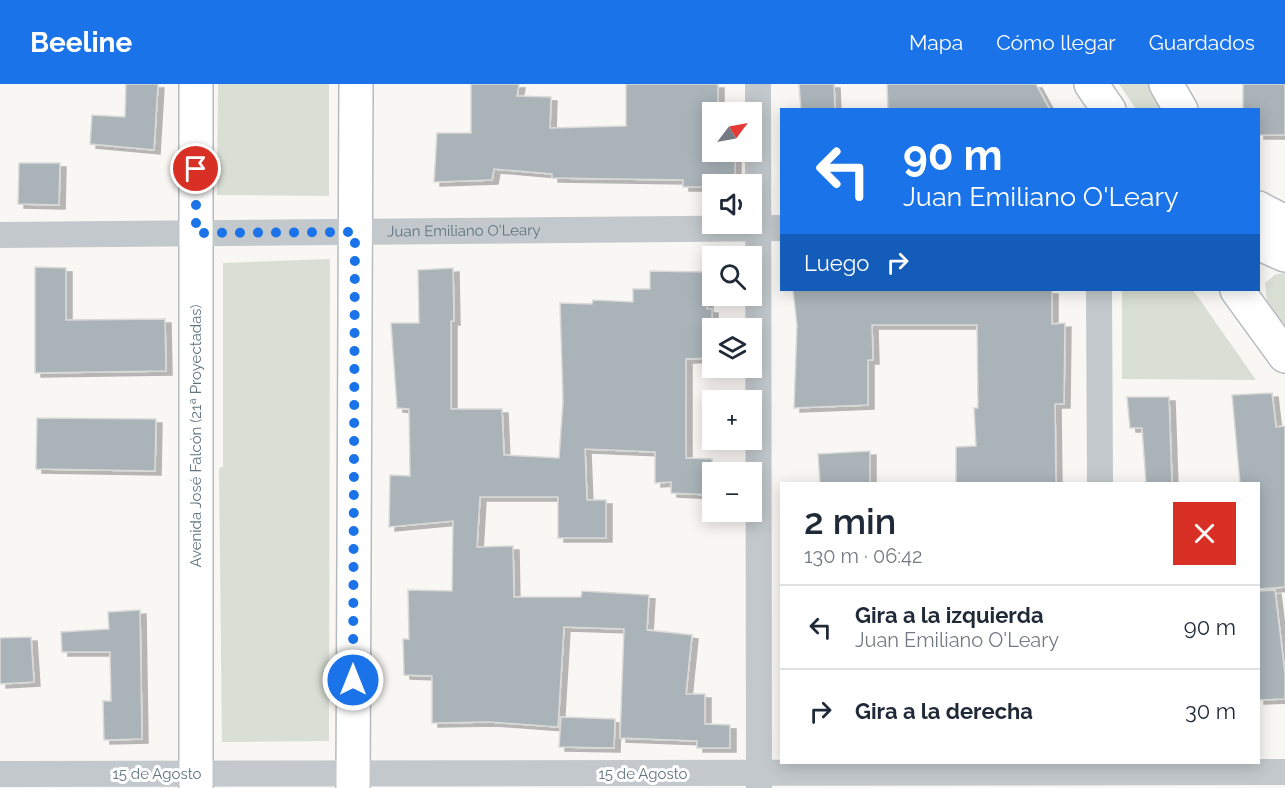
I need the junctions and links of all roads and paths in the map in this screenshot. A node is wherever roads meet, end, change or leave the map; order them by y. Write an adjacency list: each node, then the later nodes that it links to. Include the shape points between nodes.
1 (196, 84): 10 (main road, Avenida José Falcón (21ª Proyectadas))
2 (356, 84): 9 (main road)
3 (758, 84): 8 (street)
4 (1166, 84): 5 (main road)
5 (1180, 108)
6 (1260, 209): 7 (main road)
7 (1285, 222)
8 (770, 228): 9 (street, Juan Emiliano O'Leary); 23 (street)
9 (355, 232): 10 (street, Juan Emiliano O'Leary); 22 (main road)
10 (196, 233): 11 (street, Juan Emiliano O'Leary); 21 (main road, Avenida José Falcón (21ª Proyectadas))
11 (0, 235)
12 (1260, 244): 13 (main road)
13 (1285, 255)
14 (1099, 291): 17 (street)
15 (1238, 291): 16 (main road)
16 (1285, 356)
17 (1100, 482)
18 (1285, 772): 20 (street, 15 de Agosto)
19 (0, 774): 21 (street, 15 de Agosto)
20 (1100, 774): 23 (street, 15 de Agosto)
21 (196, 781): 22 (street, 15 de Agosto)
22 (353, 781): 23 (street, 15 de Agosto)
23 (759, 781)

